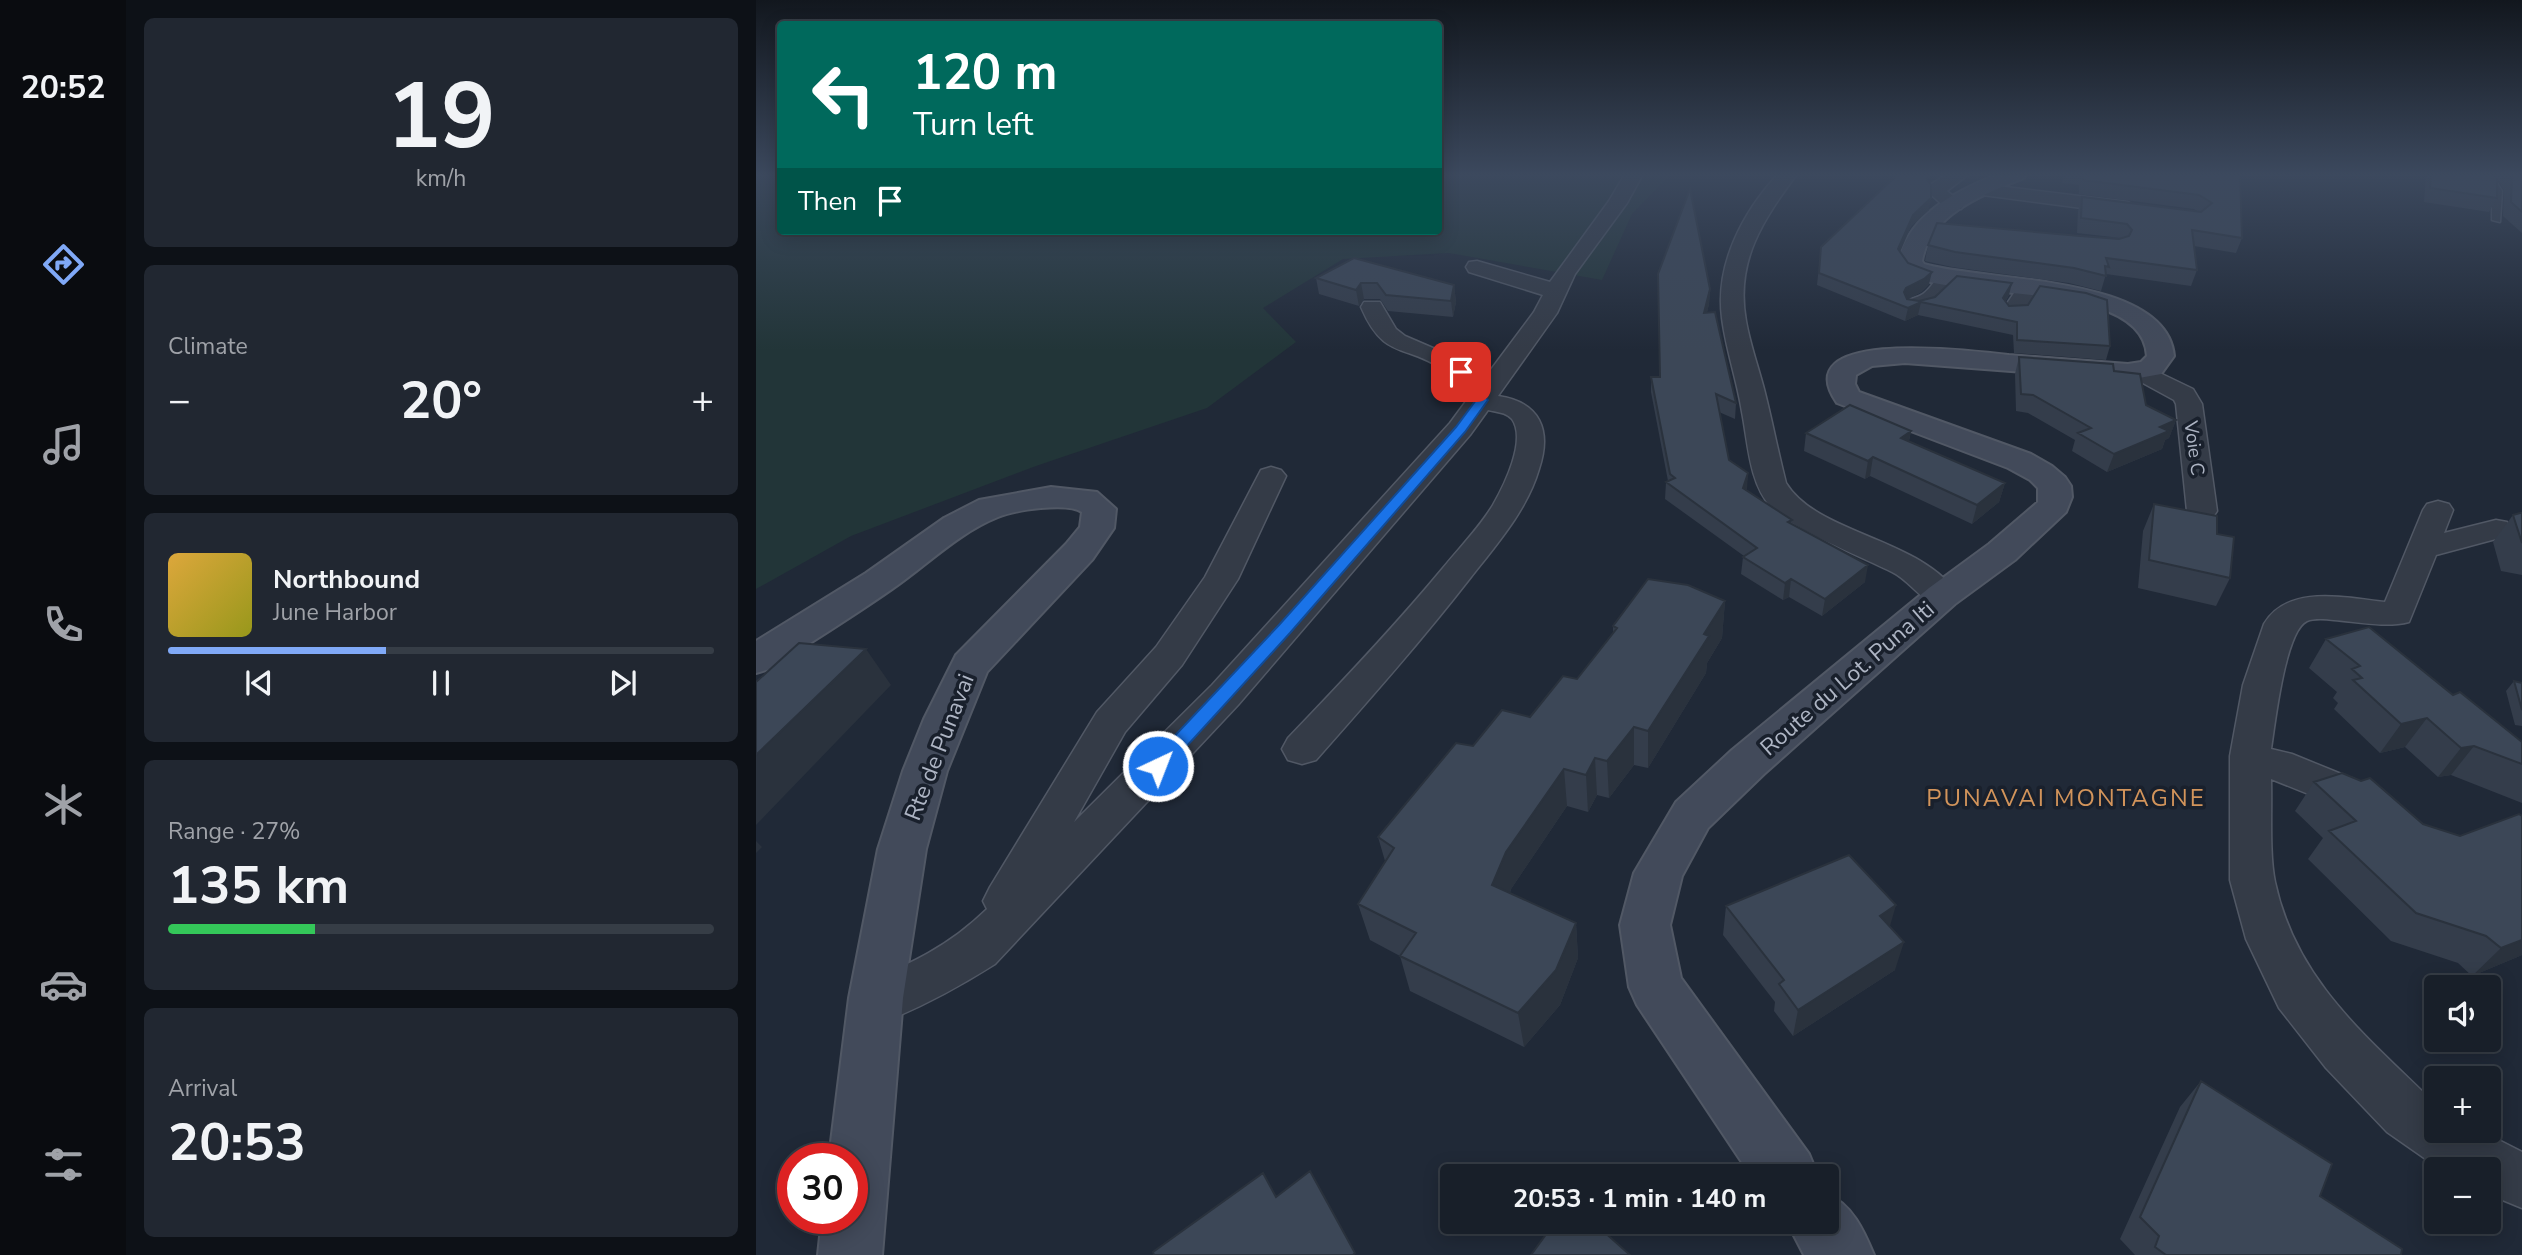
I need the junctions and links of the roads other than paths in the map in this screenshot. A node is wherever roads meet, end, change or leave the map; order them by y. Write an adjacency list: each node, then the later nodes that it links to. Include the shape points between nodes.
1 (1595, 233): 6 (street)
2 (1749, 233): 16 (street, Route du Lot. Puna Iti, via 1732,296 1771,483 1782,501 1802,516 1910,568)
3 (1928, 233): 5 (main road, via 1912,245 1910,262 1916,269)
4 (1477, 267): 6 (street)
5 (1949, 278): 7 (street, via 1931,299); 9 (main road, via 2021,300 2102,303 2135,316 2154,336 2161,354 2153,366)
6 (1555, 293): 10 (street)
7 (1915, 305)
8 (1371, 307): 10 (street, via 1389,337 1451,364)
9 (2138, 371): 13 (street, Voie C, via 2184,396 2189,404); 16 (main road, via 1905,355 1879,356 1847,367 1840,383 1847,397 1889,416 1989,448 2043,474 2053,484 2054,505 2003,552)
10 (1482, 400): 18 (street, via 1512,406 1528,423 1529,458 1521,479 1491,530 1425,613); 21 (street, via 1225,695)
11 (1272, 475): 21 (street, via 1221,579 1169,656 1111,722)
12 (2438, 510): 15 (street)
13 (2202, 511)
14 (2496, 529): 15 (street)
15 (2422, 549): 19 (street, via 2397,614 2299,610 2281,624 2262,685)
16 (1942, 596): 23 (main road, Route du Lot. Puna Iti, via 1692,815 1658,873 1645,925 1656,987)
17 (756, 659): 22 (main road, Rte de Punavai, via 991,506 1051,497 1085,499 1098,509 1097,528 1079,552 970,666 945,719 902,849)
18 (1302, 748)
19 (2250, 761): 20 (street, via 2287,768); 24 (street, via 2252,880 2269,939 2296,992 2406,1113 2471,1158)
20 (2341, 791)
21 (978, 949): 22 (street, via 936,975)
22 (876, 1002): 26 (main road, Rte de Punavai)
23 (1779, 1164)
24 (2522, 1180)
25 (1827, 1234): 27 (main road)
26 (850, 1255)
27 (1842, 1255)

